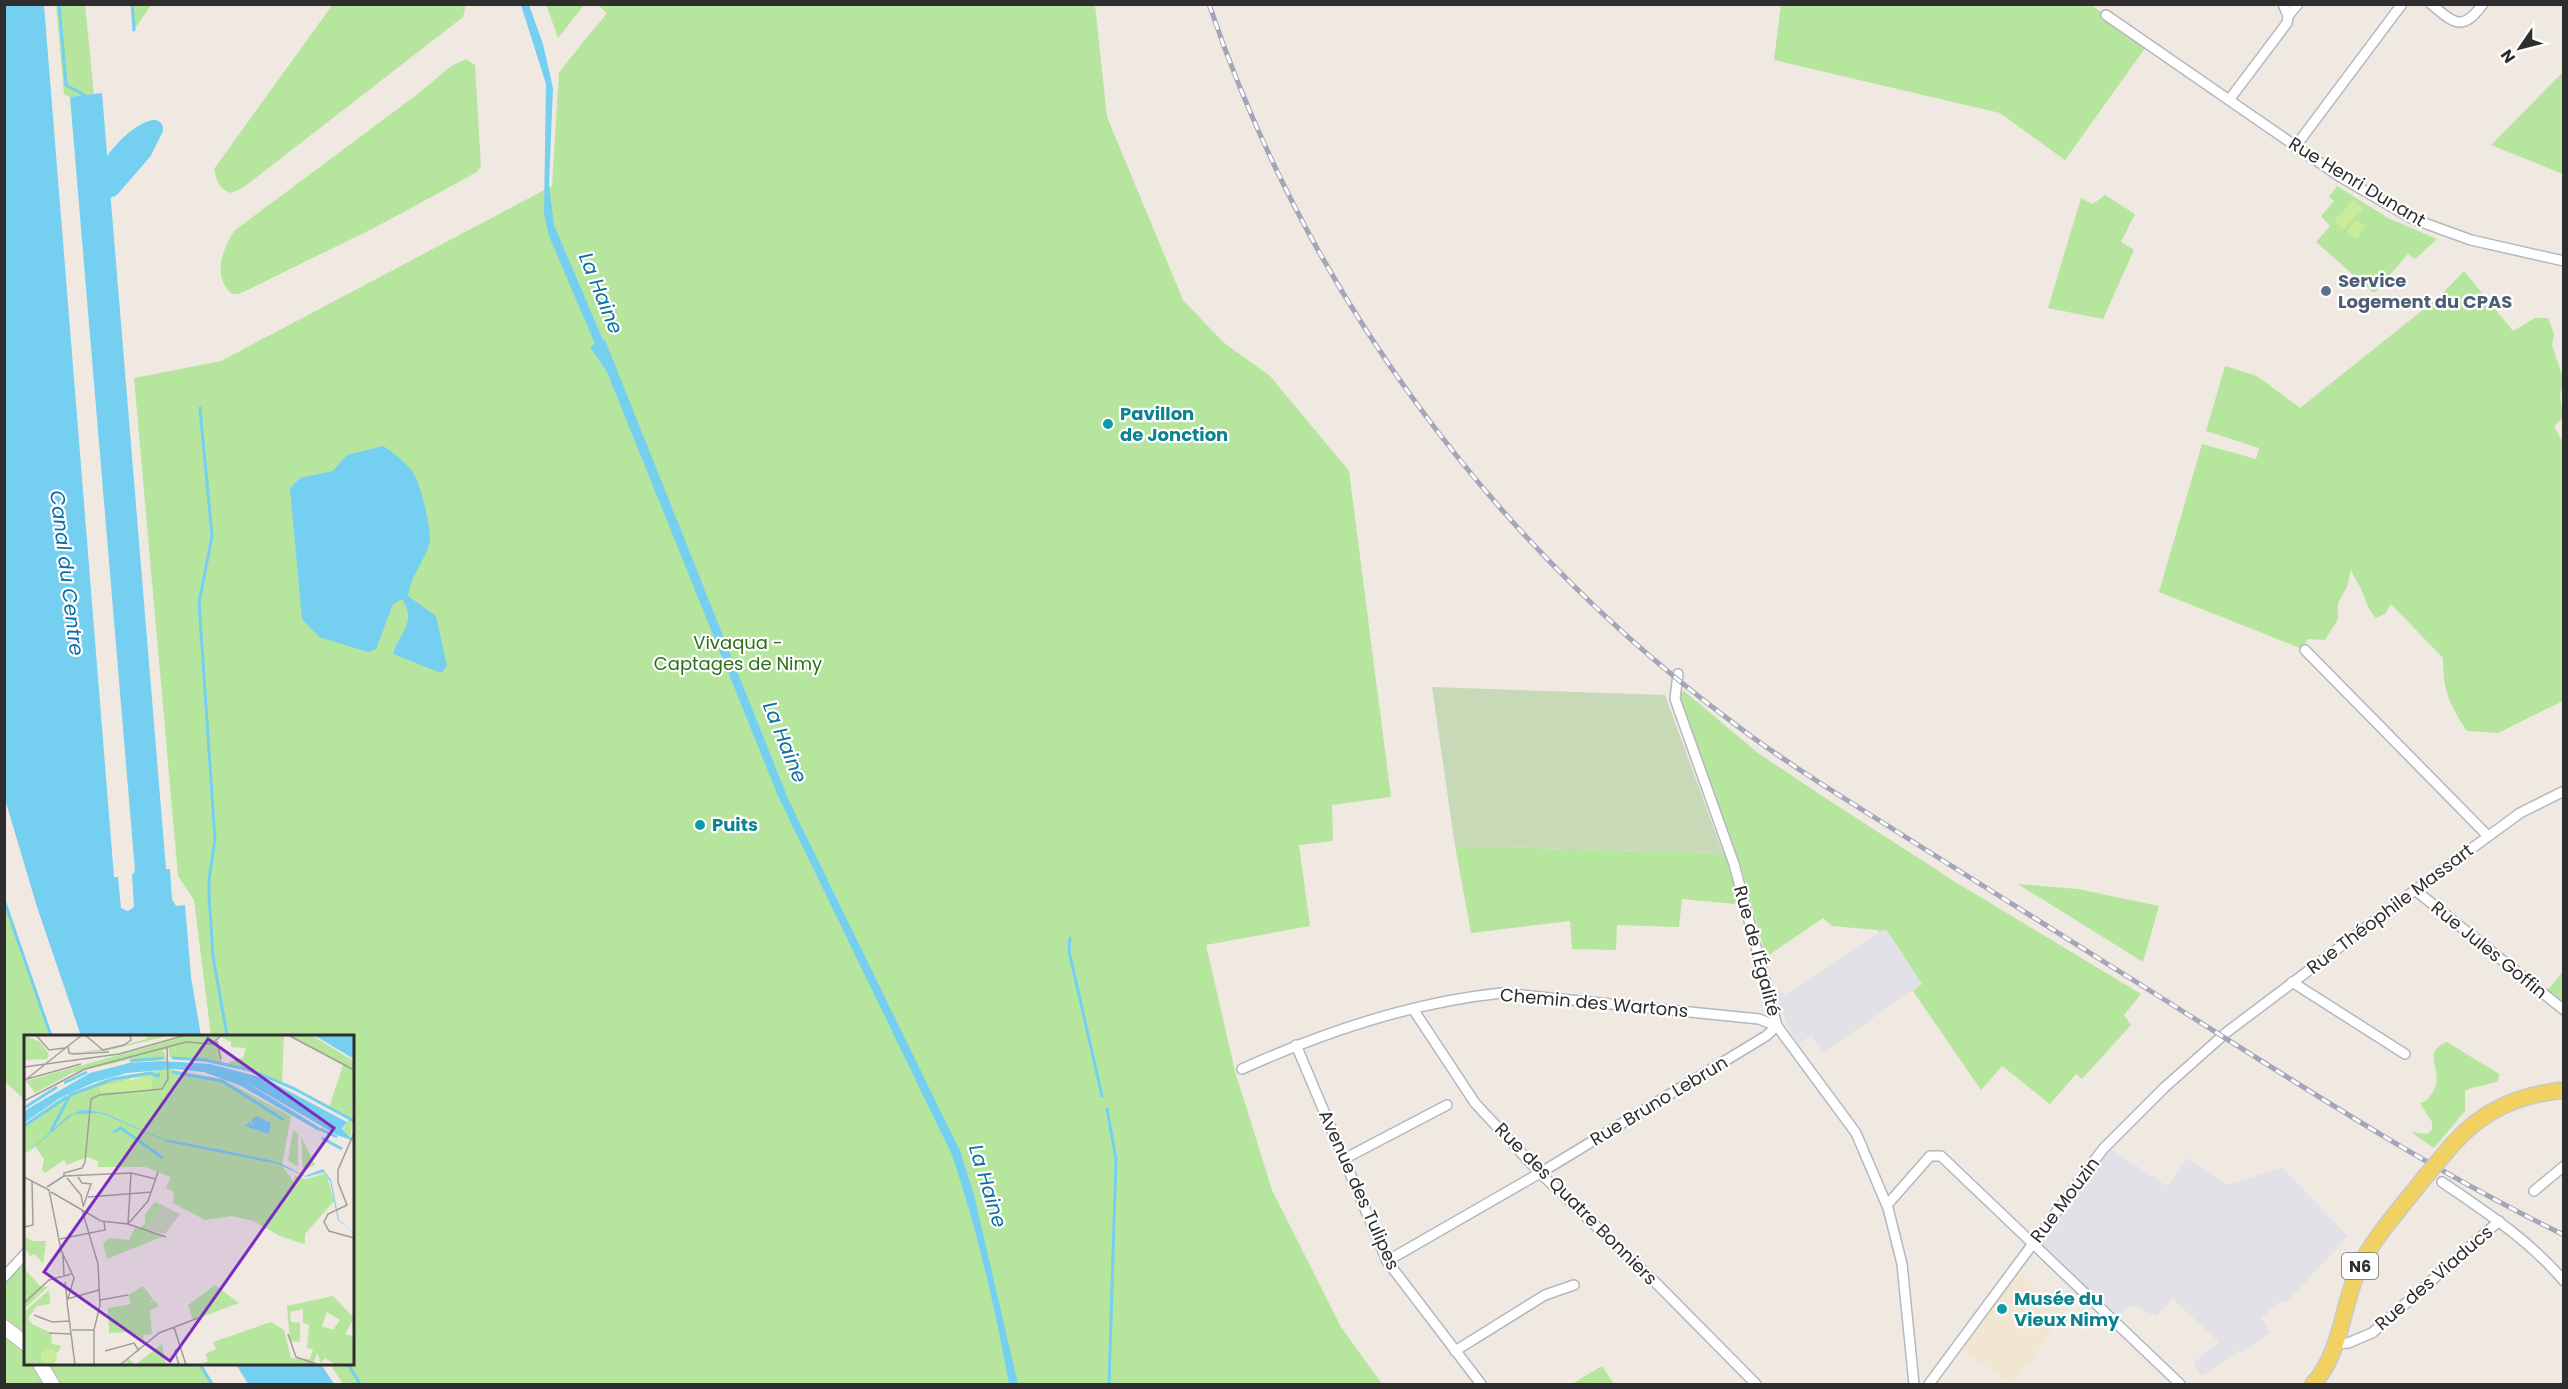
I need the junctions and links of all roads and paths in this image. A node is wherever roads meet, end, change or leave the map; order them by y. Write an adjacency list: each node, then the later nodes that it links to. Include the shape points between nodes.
1 (2283, 4): 7 (street)
2 (2298, 4): 7 (street)
3 (2402, 4): 9 (street)
4 (2431, 4): 5 (street, via 2453,22 2462,23 2471,20)
5 (2483, 4)
6 (2106, 15): 8 (street, Rue Henri Dunant)
7 (2288, 16): 8 (street, via 2287,23)
8 (2229, 100): 9 (street, Rue Henri Dunant)
9 (2295, 147): 10 (street, Rue Henri Dunant, via 2427,226)
10 (2564, 261)
11 (2305, 650): 14 (street)
12 (1678, 674): 19 (street, Rue de l'Égalité, via 1675,699 1734,864)
13 (2564, 791): 14 (street, Rue Théophile Massart, via 2520,813)
14 (2488, 836): 15 (street, Rue Théophile Massart)
15 (2415, 890): 16 (street, Rue Théophile Massart); 18 (street, Rue Jules Goffin)
16 (2292, 982): 20 (street, Rue Théophile Massart); 22 (street)
17 (1413, 1009): 19 (street, Chemin des Wartons, via 1468,996 1502,993 1759,1020); 21 (street, Chemin des Wartons); 28 (street, Rue des Quatre Bonniers, via 1467,1094)
18 (2564, 1010)
19 (1777, 1026): 28 (street, Rue Bruno Lebrun); 31 (street, Rue de l'Égalité, via 1856,1133)
20 (2223, 1035): 33 (street, Rue Mouzin, via 2103,1149)
21 (1296, 1045): 23 (street, Chemin des Wartons); 26 (street, Avenue des Tulipes)
22 (2405, 1054)
23 (1242, 1069)
24 (2564, 1090): 41 (main road, N6, bridge, via 2503,1104 2478,1119 2453,1144 2366,1254 2351,1287)
25 (1447, 1105): 26 (street)
26 (1344, 1159): 35 (street, Avenue des Tulipes)
27 (2564, 1166): 30 (street)
28 (1540, 1173): 35 (street, Rue Bruno Lebrun); 46 (street, Rue des Quatre Bonniers)
29 (2442, 1182): 32 (street)
30 (2534, 1191)
31 (1887, 1205): 33 (street, via 1930,1156 1937,1155); 47 (street, Rue de l'Égalité, via 1902,1264)
32 (2499, 1221): 37 (street, via 2543,1257); 41 (street, Rue des Viaducs, via 2372,1333)
33 (2031, 1244): 48 (street, Rue Mouzin); 49 (street)
34 (24, 1255): 36 (street)
35 (1387, 1262): 42 (street, Avenue des Tulipes)
36 (4, 1277)
37 (2564, 1281)
38 (1574, 1285): 42 (street, via 1545,1295)
39 (4, 1327): 40 (main road)
40 (24, 1342)
41 (2335, 1344): 50 (main road, N6, via 2324,1371)
42 (1455, 1351): 45 (street, Avenue des Tulipes)
43 (41, 1365): 44 (main road)
44 (52, 1384)
45 (1481, 1384)
46 (1756, 1384)
47 (1914, 1384)
48 (1929, 1384)
49 (2180, 1384)
50 (2313, 1384)

